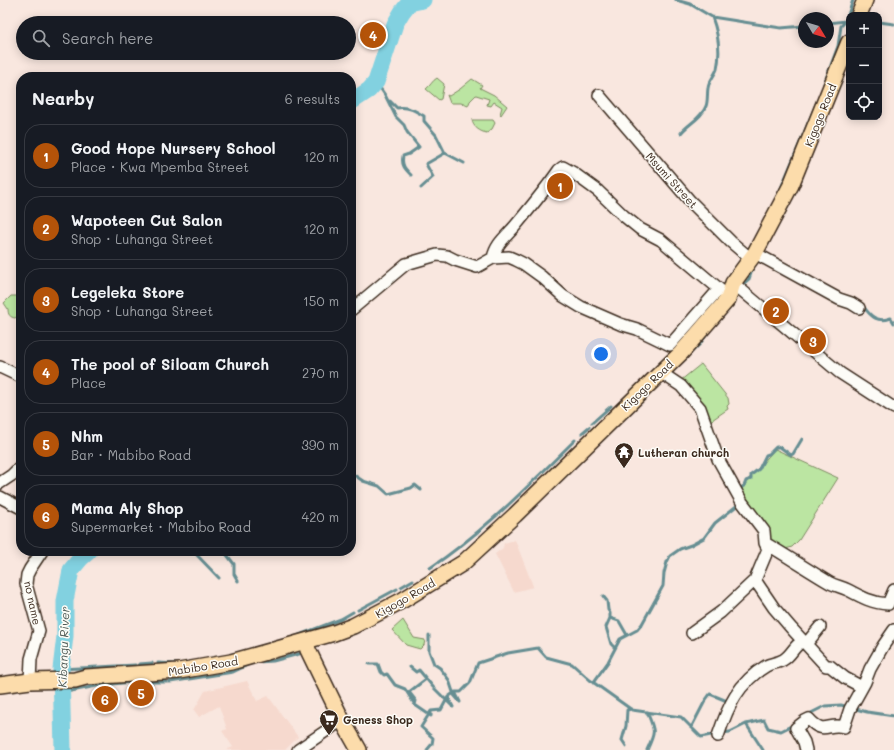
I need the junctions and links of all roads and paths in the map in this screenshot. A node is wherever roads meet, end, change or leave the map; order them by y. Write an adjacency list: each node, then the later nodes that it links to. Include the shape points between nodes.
1 (866, 0): 2 (main road)
2 (861, 12)
3 (848, 48): 5 (main road, Kigogo Road, via 791,185)
4 (599, 95): 5 (street, Msumi Street, via 690,201 731,242)
5 (753, 256): 7 (main road, Kigogo Road); 10 (street, Msumi Street)
6 (493, 258): 8 (street, via 495,249 563,167 598,191 640,229 662,240); 9 (street, via 477,267 442,255 429,256 406,264); 11 (street, via 516,260 581,307 637,329)
7 (733, 283): 8 (main road, Kigogo Road); 15 (street, via 840,373)
8 (723, 294): 11 (main road, Kigogo Road)
9 (356, 306)
10 (859, 308)
11 (675, 349): 13 (main road, Kigogo Road)
12 (0, 367): 14 (street)
13 (660, 372): 20 (street, via 681,386 700,408 718,459 742,502 764,530); 26 (main road, Kigogo Road, via 563,469 463,563 397,604)
14 (16, 375)
15 (894, 408)
16 (16, 471): 17 (street)
17 (0, 483)
18 (0, 497): 19 (street)
19 (16, 505)
20 (765, 543): 22 (street, via 768,549); 23 (street, via 832,584 864,599 888,604)
21 (39, 556): 30 (street, no name, via 27,575 26,584 39,631 31,659)
22 (755, 580): 27 (street, via 721,612); 29 (street, via 774,608)
23 (894, 590)
24 (820, 627): 29 (street)
25 (894, 630): 32 (street)
26 (334, 633): 28 (main road, Mabibo Road)
27 (692, 633)
28 (306, 641): 30 (main road, Mabibo Road, via 200,668 75,680); 33 (main road)
29 (804, 643): 32 (street, via 826,666 830,666); 34 (street, via 796,646 784,660 765,666 746,682 731,702)
30 (37, 681): 31 (main road, Mabibo Road)
31 (0, 685)
32 (862, 687): 37 (street, via 850,708 844,727 822,729 809,719 796,728)
33 (342, 720): 35 (street); 36 (main road)
34 (718, 736)
35 (298, 750)
36 (360, 750)
37 (806, 750)

